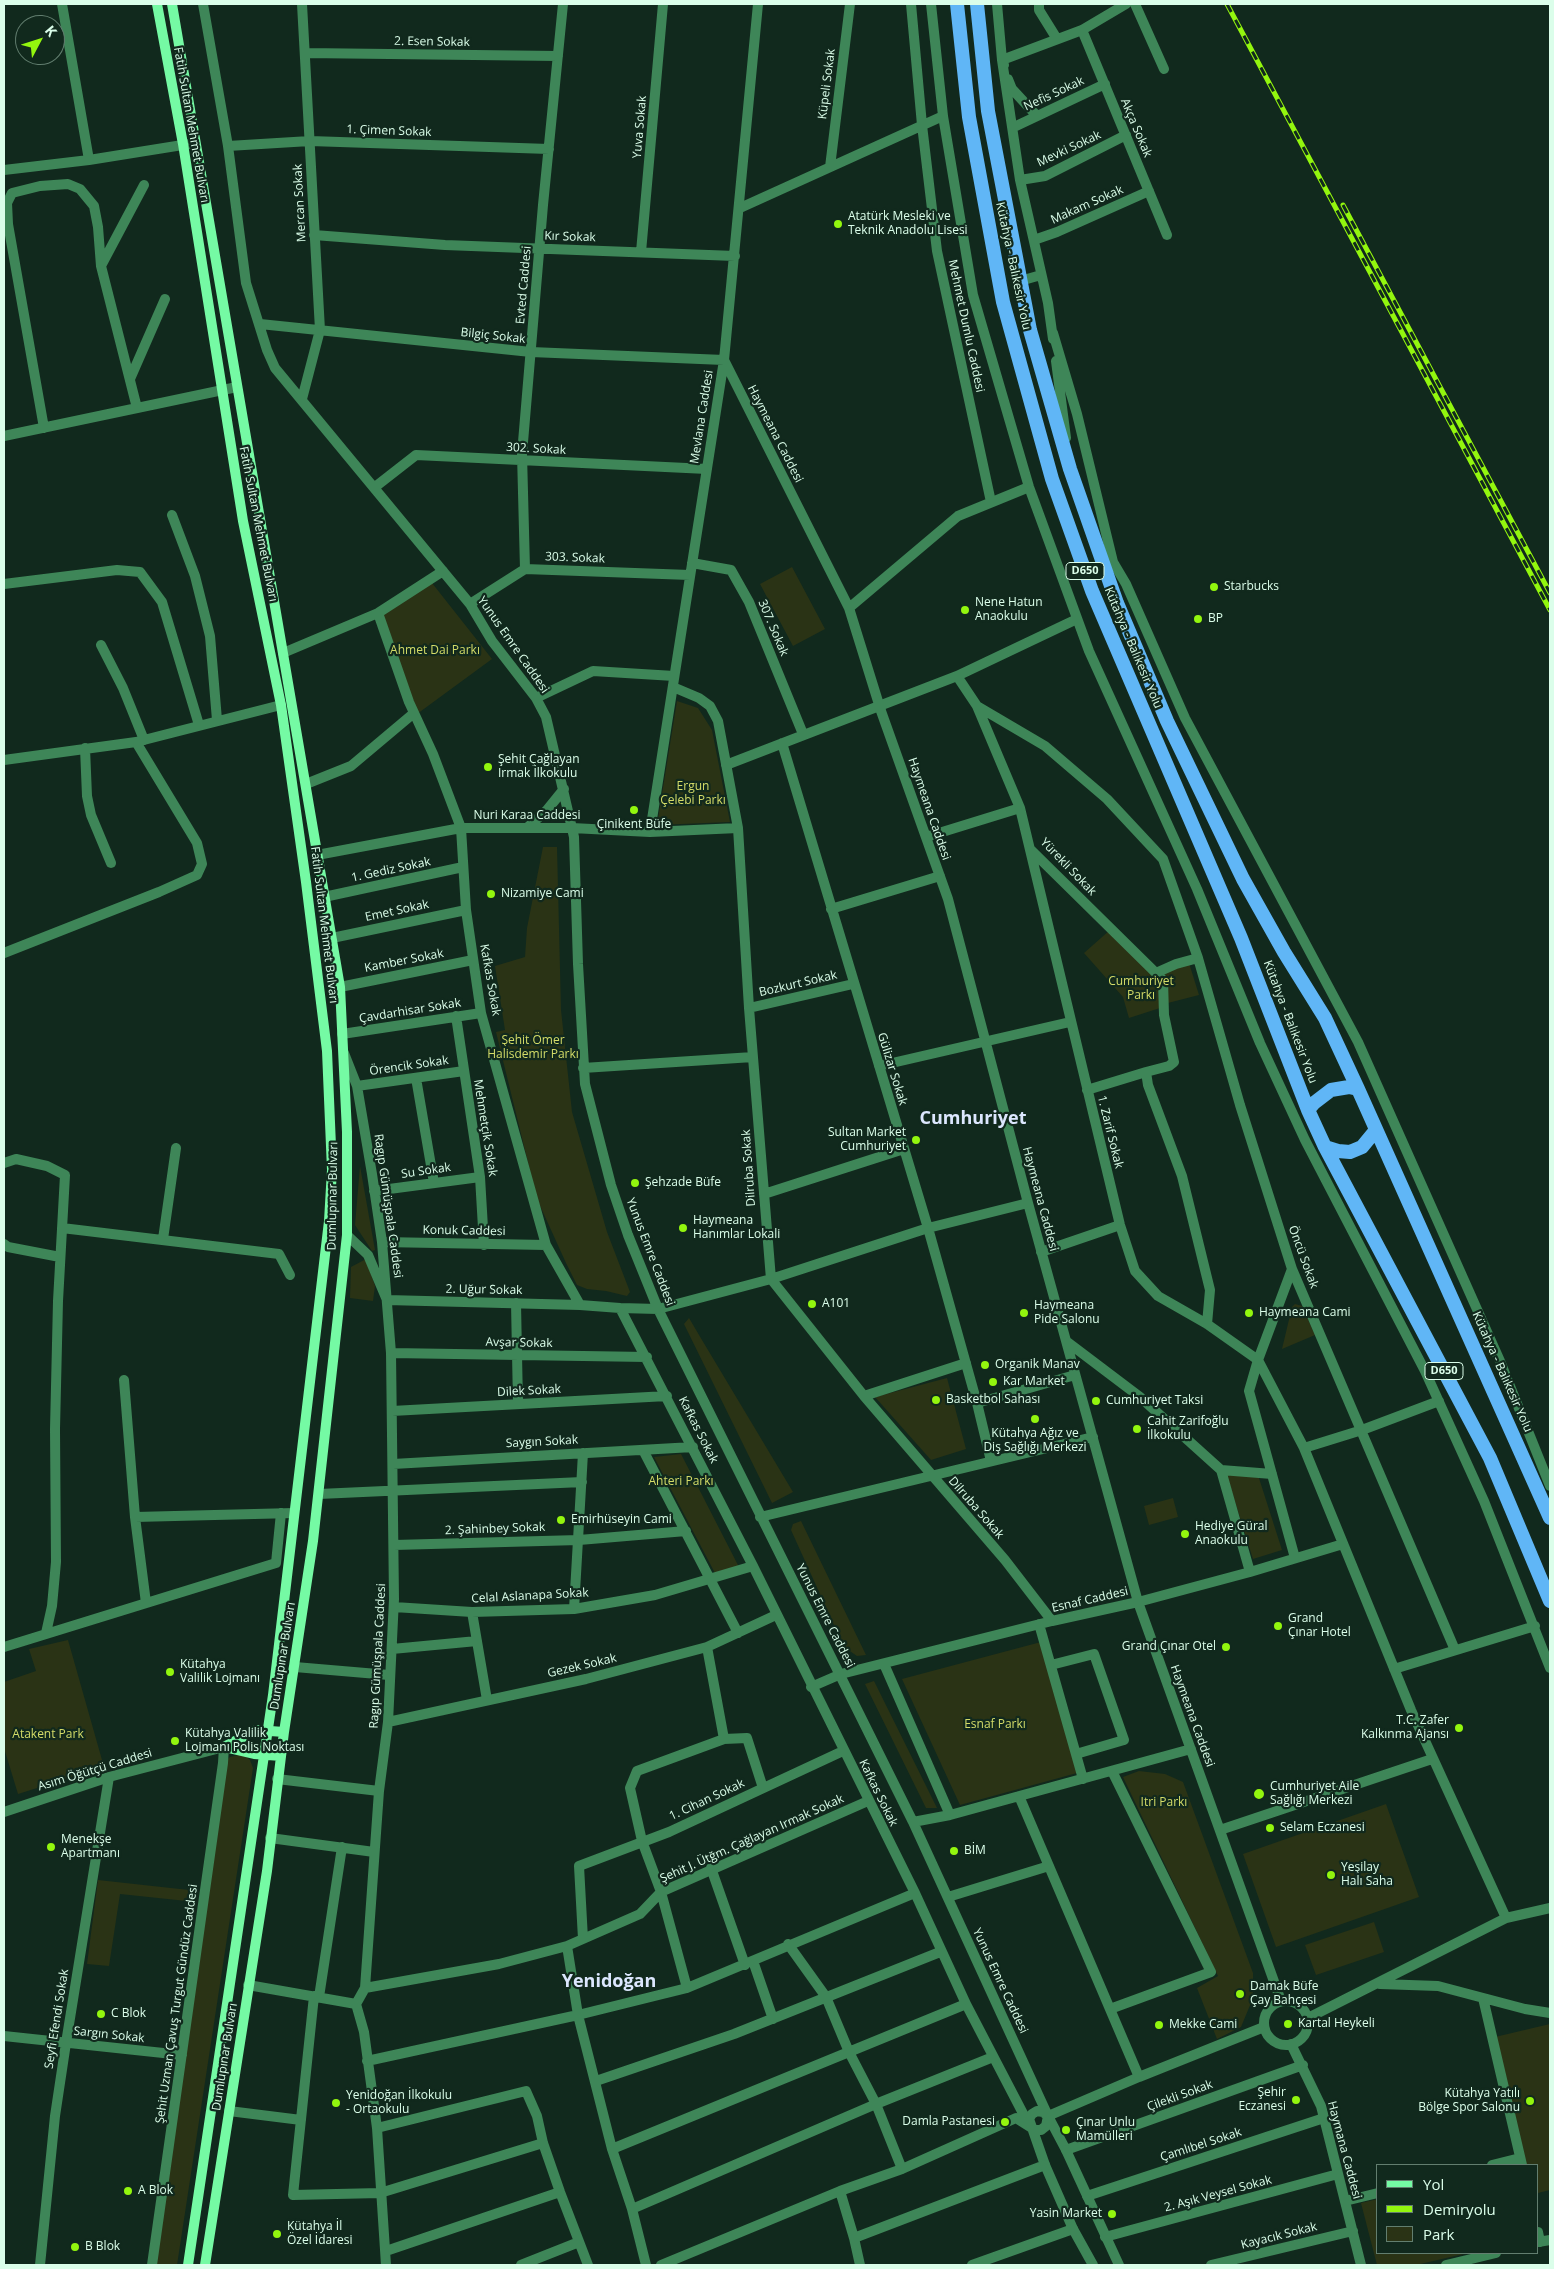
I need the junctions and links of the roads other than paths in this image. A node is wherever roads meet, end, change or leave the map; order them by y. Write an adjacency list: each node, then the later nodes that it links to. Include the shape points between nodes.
1 (62, 4): 35 (street)
2 (157, 4): 32 (main road, Fatih Sultan Mehmet Bulvarı)
3 (172, 4): 31 (main road, Fatih Sultan Mehmet Bulvarı)
4 (203, 4): 33 (street, Yunus Emre Caddesi)
5 (302, 4): 20 (street, Mercan Sokak)
6 (563, 4): 21 (street, Evted Caddesi)
7 (664, 4): 46 (street, Yuva Sokak)
8 (758, 4): 41 (street, Mevlana Caddesi)
9 (850, 4): 36 (street, Küpeli Sokak)
10 (910, 4): 27 (street, Mehmet Dumlu Caddesi)
11 (930, 4): 25 (street)
12 (957, 4): 138 (highway, Kütahya - Balıkesir Yolu / D650, via 970,116 990,237 1003,302 1052,479 1092,590 1241,938)
13 (977, 4): 50 (highway, Kütahya - Balıkesir Yolu / D650, via 988,111)
14 (997, 4): 22 (street)
15 (1038, 4): 19 (street)
16 (1126, 4): 18 (street)
17 (1136, 4): 23 (street)
18 (1082, 30): 19 (street); 24 (street, Akça Sokak)
19 (1057, 39): 22 (street)
20 (305, 52): 21 (street, 2. Esen Sokak); 30 (street, Mercan Sokak)
21 (558, 56): 34 (street, Evted Caddesi)
22 (1002, 60): 26 (street, via 1012,90); 28 (street)
23 (1164, 69)
24 (1105, 84): 26 (street, Nefis Sokak); 29 (street, Akça Sokak)
25 (943, 116): 27 (street); 68 (street, via 973,294)
26 (1036, 116): 28 (street, Nefis Sokak)
27 (922, 125): 36 (street); 69 (street, Mehmet Dumlu Caddesi, via 937,252)
28 (1014, 127): 38 (street)
29 (1126, 136): 38 (street, Mevki Sokak, via 1045,176); 40 (street, Akça Sokak)
30 (310, 141): 33 (street, 1. Çimen Sokak); 34 (street, 1. Çimen Sokak); 42 (street, Mercan Sokak)
31 (195, 143): 32 (street); 58 (main road, Fatih Sultan Mehmet Bulvarı)
32 (183, 144): 35 (street); 59 (main road, Fatih Sultan Mehmet Bulvarı)
33 (228, 146): 52 (street, Yunus Emre Caddesi, via 246,283)
34 (549, 149): 45 (street, Evted Caddesi)
35 (89, 160): 37 (street)
36 (830, 167): 41 (street)
37 (4, 170)
38 (1020, 180): 44 (street)
39 (144, 185): 48 (street)
40 (1149, 191): 43 (street, Akça Sokak); 44 (street, Makam Sokak)
41 (740, 208): 47 (street, Mevlana Caddesi)
42 (314, 235): 45 (street, Kır Sokak); 53 (street, Mercan Sokak)
43 (1168, 235)
44 (1034, 240): 49 (street)
45 (540, 248): 46 (street, Kır Sokak); 55 (street, Evted Caddesi)
46 (641, 252): 47 (street, Kır Sokak)
47 (735, 256): 56 (street, Mevlana Caddesi)
48 (101, 266): 57 (street); 62 (street, via 94,206 80,190 68,184 12,193 7,203 8,224)
49 (1041, 275): 50 (street); 54 (street)
50 (1020, 281): 66 (highway, Kütahya - Balıkesir Yolu / D650, via 1030,330)
51 (165, 299): 57 (street)
52 (260, 324): 53 (street, Bilgiç Sokak); 60 (street, Yunus Emre Caddesi, via 275,368)
53 (320, 330): 55 (street, Bilgiç Sokak); 60 (street, Mercan Sokak)
54 (1053, 333): 66 (street); 195 (street, via 1077,414 1113,562 1126,584 1185,718 1358,1042 1500,1361)
55 (531, 352): 56 (street, Bilgiç Sokak); 64 (street, Evted Caddesi)
56 (724, 360): 65 (street, Mevlana Caddesi); 77 (street, Haymeana Caddesi)
57 (130, 379): 61 (street)
58 (237, 387): 59 (street); 81 (main road, Fatih Sultan Mehmet Bulvarı)
59 (222, 391): 61 (street); 85 (main road, Fatih Sultan Mehmet Bulvarı, via 243,521)
60 (302, 399): 67 (street, Yunus Emre Caddesi)
61 (137, 408): 62 (street)
62 (44, 428): 63 (street)
63 (4, 436)
64 (522, 461): 65 (street, 302. Sokak); 67 (street, 302. Sokak, via 416,455); 72 (street, Evted Caddesi)
65 (707, 469): 71 (street, Mevlana Caddesi)
66 (1070, 469): 136 (highway, Kütahya - Balıkesir Yolu / D650, via 1117,603 1166,719 1243,879 1325,1018)
67 (374, 487): 73 (street, Yunus Emre Caddesi)
68 (1029, 487): 69 (street); 79 (street)
69 (991, 502): 77 (street, via 958,516)
70 (172, 515): 89 (street, via 195,576 210,636)
71 (692, 563): 74 (street, Mevlana Caddesi); 91 (street, 307. Sokak, via 731,570 749,602)
72 (525, 569): 74 (street, 303. Sokak); 76 (street)
73 (443, 571): 76 (street, Yunus Emre Caddesi); 78 (street)
74 (690, 575): 83 (street, Mevlana Caddesi)
75 (4, 584): 90 (street, via 117,570 140,572 162,602)
76 (470, 604): 84 (street, Yunus Emre Caddesi, via 492,641)
77 (849, 608): 86 (street, Haymeana Caddesi)
78 (378, 613): 81 (street); 88 (street, Kafkas Sokak)
79 (1077, 619): 82 (street); 179 (street, via 1304,1140)
80 (101, 645): 92 (street, via 123,688)
81 (283, 653): 97 (main road, Fatih Sultan Mehmet Bulvarı)
82 (957, 676): 86 (street); 87 (street, Yürekli Sokak)
83 (674, 681): 84 (street, Dilruba Sokak, via 593,671); 96 (street, Dilruba Sokak, via 710,706 718,721); 104 (street, Mevlana Caddesi)
84 (536, 698): 98 (street, Yunus Emre Caddesi, via 546,717)
85 (281, 704): 89 (street); 128 (main road, Fatih Sultan Mehmet Bulvarı)
86 (880, 705): 91 (street); 105 (street, Haymeana Caddesi)
87 (977, 706): 99 (street, Yürekli Sokak); 116 (street, Öncü Sokak, via 1045,746 1107,799 1163,859)
88 (414, 713): 97 (street, via 351,766); 101 (street, Kafkas Sokak)
89 (217, 720): 90 (street)
90 (199, 725): 92 (street)
91 (804, 734): 93 (street)
92 (140, 741): 94 (street); 115 (street, via 197,843 202,864 197,875)
93 (782, 743): 96 (street); 112 (street, Gülizar Sokak)
94 (85, 748): 95 (street); 108 (street, via 91,814)
95 (4, 759)
96 (726, 765): 103 (street, Dilruba Sokak)
97 (306, 784): 107 (main road, Fatih Sultan Mehmet Bulvarı)
98 (564, 789): 100 (street); 102 (street, Yunus Emre Caddesi)
99 (1020, 808): 105 (street); 106 (street, Yürekli Sokak)
100 (528, 827): 101 (street, Nuri Karaa Caddesi); 102 (street, Nuri Karaa Caddesi)
101 (461, 828): 107 (street, Nuri Karaa Caddesi); 109 (street, Kafkas Sokak)
102 (572, 828): 104 (street, Nuri Karaa Caddesi); 131 (street, Yunus Emre Caddesi)
103 (738, 828): 104 (street, Nuri Karaa Caddesi); 121 (street, Dilruba Sokak)
104 (650, 832)
105 (926, 837): 110 (street, Haymeana Caddesi)
106 (1031, 849): 118 (street, Yürekli Sokak); 124 (street, 1. Zarif Sokak)
107 (317, 855): 111 (main road, Fatih Sultan Mehmet Bulvarı)
108 (111, 863)
109 (463, 867): 111 (street, 1. Gediz Sokak); 113 (street, Kafkas Sokak)
110 (940, 876): 112 (street); 126 (street, Haymeana Caddesi)
111 (324, 898): 114 (main road, Fatih Sultan Mehmet Bulvarı)
112 (830, 909): 119 (street, Gülizar Sokak)
113 (466, 910): 114 (street, Emet Sokak); 117 (street, Kafkas Sokak)
114 (332, 938): 120 (main road, Fatih Sultan Mehmet Bulvarı)
115 (4, 952)
116 (1198, 958): 118 (street); 160 (street, Öncü Sokak)
117 (473, 960): 120 (street, Kamber Sokak); 122 (street, Kafkas Sokak)
118 (1158, 972): 133 (street, via 1163,980 1164,1015 1174,1062)
119 (853, 984): 121 (street, Bozkurt Sokak); 130 (street, Gülizar Sokak)
120 (340, 987): 125 (main road, Fatih Sultan Mehmet Bulvarı)
121 (749, 1008): 129 (street, Dilruba Sokak)
122 (481, 1012): 123 (street, Çavdarhisar Sokak); 157 (street, Kafkas Sokak)
123 (456, 1016): 125 (street, Çavdarhisar Sokak); 132 (street, Mehmetçik Sokak)
124 (1070, 1022): 126 (street); 137 (street, 1. Zarif Sokak)
125 (342, 1034): 127 (main road, Fatih Sultan Mehmet Bulvarı)
126 (985, 1042): 130 (street); 148 (street, Haymeana Caddesi)
127 (341, 1048): 135 (street, Ragıp Gümüşpala Caddesi); 152 (main road, Dumlupınar Bulvarı, via 347,1132)
128 (327, 1051): 199 (main road, Dumlupınar Bulvarı, via 332,1170 329,1221)
129 (753, 1057): 131 (street); 147 (street, Dilruba Sokak)
130 (879, 1066): 142 (street, Gülizar Sokak)
131 (583, 1068): 167 (street, Yunus Emre Caddesi, via 611,1185)
132 (464, 1072): 134 (street, Örencik Sokak); 144 (street, Mehmetçik Sokak)
133 (1146, 1072): 137 (street); 168 (street, via 1184,1185 1210,1290)
134 (416, 1078): 135 (street, Örencik Sokak); 145 (street)
135 (358, 1086): 146 (street, Ragıp Gümüşpala Caddesi)
136 (1358, 1089): 138 (highway, Kütahya - Balıkesir Yolu, via 1331,1090); 139 (highway, Kütahya - Balıkesir Yolu)
137 (1087, 1090): 149 (street, 1. Zarif Sokak)
138 (1308, 1110): 140 (highway, Kütahya - Balıkesir Yolu)
139 (1376, 1130): 140 (highway, via 1362,1147 1350,1152); 202 (highway, Kütahya - Balıkesir Yolu / D650)
140 (1325, 1147): 211 (highway, Kütahya - Balıkesir Yolu / D650, via 1490,1458)
141 (176, 1148): 153 (street)
142 (904, 1149): 147 (street); 151 (street, Gülizar Sokak)
143 (4, 1163): 150 (street, via 16,1159 47,1166 65,1175)
144 (480, 1177): 145 (street, Su Sokak); 156 (street, Mehmetçik Sokak)
145 (434, 1183): 146 (street, Su Sokak)
146 (374, 1191): 154 (street, Ragıp Gümüşpala Caddesi)
147 (764, 1194): 162 (street, Dilruba Sokak)
148 (1028, 1203): 151 (street); 158 (street, Haymeana Caddesi)
149 (1120, 1225): 158 (street); 168 (street, 1. Zarif Sokak, via 1134,1271 1158,1296)
150 (62, 1228): 153 (street); 159 (street)
151 (928, 1228): 162 (street); 174 (street, Gülizar Sokak)
152 (347, 1235): 163 (street, via 368,1255); 197 (main road, Dumlupınar Bulvarı)
153 (163, 1239): 161 (street, via 279,1254)
154 (382, 1242): 156 (street, Konuk Caddesi); 163 (street, Ragıp Gümüşpala Caddesi)
155 (4, 1244): 159 (street)
156 (484, 1245): 157 (street, Konuk Caddesi)
157 (546, 1245): 165 (street, Kafkas Sokak)
158 (1041, 1252): 169 (street, Haymeana Caddesi)
159 (60, 1257): 221 (street, via 55,1429 56,1562)
160 (1292, 1269): 173 (street); 183 (street, Öncü Sokak)
161 (290, 1274)
162 (771, 1279): 167 (street); 178 (street, Dilruba Sokak)
163 (387, 1300): 164 (street, 2. Uğur Sokak); 170 (street, Ragıp Gümüşpala Caddesi)
164 (516, 1303): 165 (street, 2. Uğur Sokak); 171 (street)
165 (580, 1305): 166 (street)
166 (620, 1308): 167 (street); 172 (street, Kafkas Sokak)
167 (658, 1309): 201 (street, Yunus Emre Caddesi)
168 (1207, 1324): 173 (street, 1. Zarif Sokak)
169 (1066, 1342): 175 (street, Haymeana Caddesi); 191 (street, via 1140,1397)
170 (391, 1353): 171 (street, Avşar Sokak); 182 (street, Ragıp Gümüşpala Caddesi)
171 (517, 1355): 172 (street, Avşar Sokak); 181 (street)
172 (647, 1357): 177 (street, Kafkas Sokak)
173 (1258, 1360): 186 (street); 192 (street, via 1249,1391)
174 (966, 1363): 178 (street); 180 (street, Gülizar Sokak)
175 (1075, 1375): 180 (street); 184 (street, Haymeana Caddesi)
176 (124, 1380): 200 (street)
177 (667, 1396): 181 (street, Dilek Sokak); 185 (street, Kafkas Sokak)
178 (864, 1396): 193 (street, Dilruba Sokak)
179 (1439, 1401): 183 (street); 220 (street, via 1484,1500)
180 (977, 1403): 189 (street, Gülizar Sokak)
181 (518, 1404): 182 (street, Dilek Sokak)
182 (392, 1411): 190 (street, Ragıp Gümüşpala Caddesi)
183 (1362, 1430): 186 (street); 227 (street, Öncü Sokak)
184 (1092, 1437): 189 (street); 212 (street, Haymeana Caddesi)
185 (693, 1447): 187 (street, Saygın Sokak); 208 (street, Kafkas Sokak)
186 (1304, 1448): 205 (street)
187 (643, 1450): 188 (street, Saygın Sokak); 203 (street)
188 (583, 1452): 190 (street, Saygın Sokak); 194 (street)
189 (991, 1461): 193 (street)
190 (393, 1464): 196 (street, Ragıp Gümüşpala Caddesi)
191 (1221, 1470): 192 (street); 209 (street)
192 (1272, 1474): 207 (street)
193 (932, 1476): 201 (street); 218 (street, Dilruba Sokak, via 1005,1560)
194 (582, 1482): 196 (street); 204 (street)
195 (1550, 1486)
196 (392, 1491): 197 (street); 206 (street, Ragıp Gümüşpala Caddesi)
197 (319, 1494): 230 (main road, Dumlupınar Bulvarı)
198 (281, 1513): 199 (street); 200 (street); 213 (street, via 276,1563)
199 (294, 1513): 238 (main road, Dumlupınar Bulvarı)
200 (136, 1517): 213 (street)
201 (760, 1517): 233 (street, Yunus Emre Caddesi)
202 (1550, 1518)
203 (686, 1531): 204 (street, 2. Şahinbey Sokak); 210 (street)
204 (579, 1540): 206 (street, 2. Şahinbey Sokak); 215 (street)
205 (1343, 1544): 207 (street, Esnaf Caddesi); 232 (street)
206 (394, 1545): 214 (street, Ragıp Gümüşpala Caddesi)
207 (1295, 1558): 209 (street, Esnaf Caddesi)
208 (753, 1566): 210 (street, Celal Aslanapa Sokak); 217 (street, Kafkas Sokak)
209 (1250, 1572): 212 (street, Esnaf Caddesi)
210 (710, 1578): 215 (street, Celal Aslanapa Sokak, via 655,1595); 222 (street)
211 (1550, 1601)
212 (1138, 1602): 218 (street, Esnaf Caddesi); 242 (street, Haymeana Caddesi)
213 (146, 1603): 221 (street)
214 (394, 1607): 216 (street, Celal Aslanapa Sokak); 226 (street, Ragıp Gümüşpala Caddesi)
215 (574, 1609): 216 (street, Celal Aslanapa Sokak)
216 (472, 1612): 223 (street)
217 (776, 1615): 222 (street, Gezek Sokak); 235 (street, Kafkas Sokak)
218 (1052, 1621): 219 (street, Esnaf Caddesi)
219 (1039, 1624): 228 (street, Esnaf Caddesi); 229 (street)
220 (1535, 1626): 227 (street); 231 (street)
221 (46, 1633): 224 (street)
222 (738, 1633): 225 (street, Gezek Sokak)
223 (477, 1641): 226 (street); 236 (street)
224 (4, 1647)
225 (707, 1647): 236 (street, Gezek Sokak, via 586,1679); 240 (street)
226 (392, 1649): 234 (street, Ragıp Gümüşpala Caddesi)
227 (1455, 1650): 232 (street)
228 (884, 1664): 233 (street, Esnaf Caddesi); 257 (street)
229 (1051, 1665): 244 (street); 244 (street, via 1094,1654 1124,1740)
230 (295, 1667): 234 (street); 239 (main road, Dumlupınar Bulvarı)
231 (1550, 1668)
232 (1394, 1669): 247 (street)
233 (841, 1674): 235 (street, Esnaf Caddesi); 258 (street, Yunus Emre Caddesi)
234 (389, 1675): 237 (street, Ragıp Gümüşpala Caddesi)
235 (811, 1687): 243 (street, Kafkas Sokak)
236 (486, 1700): 237 (street, Gezek Sokak)
237 (388, 1722): 253 (street, Ragıp Gümüşpala Caddesi)
238 (267, 1731): 239 (main road); 241 (main road, via 256,1730); 245 (main road, Dumlupınar Bulvarı)
239 (284, 1732): 246 (main road, Dumlupınar Bulvarı)
240 (724, 1739): 252 (street, via 747,1738); 261 (street, via 637,1771 630,1788)
241 (224, 1747): 245 (main road); 249 (street, Asım Öğütçü Caddesi); 296 (street, Şehit Uzman Çavuş Turgut Gündüz Caddesi)
242 (1191, 1750): 248 (street); 259 (street, Haymeana Caddesi)
243 (843, 1751): 252 (street, 1. Cihan Sokak); 255 (street, Kafkas Sokak)
244 (1076, 1754): 251 (street)
245 (265, 1755): 246 (main road); 333 (main road, Dumlupınar Bulvarı)
246 (282, 1756): 250 (main road, Dumlupınar Bulvarı)
247 (1432, 1759): 259 (street); 270 (street)
248 (1112, 1771): 251 (street); 286 (street, via 1211,1972)
249 (109, 1778): 256 (street, Asım Öğütçü Caddesi); 293 (street, Seyfi Efendi Sokak)
250 (277, 1779): 253 (street); 260 (main road, Dumlupınar Bulvarı)
251 (1083, 1779): 254 (street)
252 (762, 1788): 261 (street, 1. Cihan Sokak, via 669,1832)
253 (379, 1791): 263 (street, Ragıp Gümüşpala Caddesi)
254 (1019, 1796): 257 (street); 264 (street)
255 (868, 1801): 265 (street, Şehit J. Ütğm. Çağlayan Irmak Sokak); 267 (street, Kafkas Sokak)
256 (4, 1812)
257 (950, 1815): 258 (street)
258 (913, 1822): 268 (street, Yunus Emre Caddesi)
259 (1220, 1830): 283 (street, Haymeana Caddesi)
260 (270, 1838): 262 (street); 277 (main road, Dumlupınar Bulvarı)
261 (642, 1841): 266 (street); 271 (street, 1. Cihan Sokak, via 579,1866)
262 (342, 1847): 263 (street); 280 (street)
263 (374, 1852): 278 (street, Ragıp Gümüşpala Caddesi)
264 (1049, 1866): 268 (street); 286 (street)
265 (712, 1868): 266 (street, Şehit J. Ütğm. Çağlayan Irmak Sokak); 275 (street)
266 (661, 1892): 271 (street, Şehit J. Ütğm. Çağlayan Irmak Sokak, via 640,1914); 279 (street)
267 (915, 1893): 272 (street); 274 (street, Kafkas Sokak)
268 (948, 1897): 304 (street, Yunus Emre Caddesi)
269 (1550, 1908): 270 (street)
270 (1506, 1918): 276 (street)
271 (583, 1939): 273 (street, Şehit J. Ütğm. Çağlayan Irmak Sokak)
272 (788, 1944): 275 (street); 281 (street)
273 (566, 1946): 278 (street, Şehit J. Ütğm. Çağlayan Irmak Sokak, via 499,1964); 288 (street)
274 (940, 1952): 281 (street); 285 (street, Kafkas Sokak)
275 (749, 1963): 279 (street); 290 (street)
276 (1378, 1984): 282 (street, via 1438,1986); 289 (street)
277 (248, 1985): 280 (street); 303 (main road, Dumlupınar Bulvarı)
278 (365, 1988): 284 (street, Ragıp Gümüşpala Caddesi)
279 (687, 1988): 288 (street)
280 (316, 1997): 284 (street); 306 (street)
281 (826, 1997): 290 (street); 295 (street)
282 (1483, 1998): 287 (street); 312 (street)
283 (1281, 2001): 289 (street, via 1288,2000 1301,2006); 291 (street, via 1266,2014)
284 (356, 2004): 298 (street, via 364,2032)
285 (966, 2004): 295 (street); 297 (street, Kafkas Sokak)
286 (1110, 2008): 300 (street)
287 (1550, 2013)
288 (578, 2015): 298 (street); 301 (street)
289 (1308, 2018): 294 (street, via 1307,2032 1298,2042)
290 (772, 2019): 301 (street)
291 (1264, 2028): 294 (street, via 1277,2043); 300 (street)
292 (4, 2036): 293 (street, Sargın Sokak)
293 (66, 2043): 296 (street, Sargın Sokak); 331 (street, Seyfi Efendi Sokak)
294 (1291, 2044): 299 (street, Haymana Caddesi)
295 (849, 2052): 302 (street); 310 (street)
296 (182, 2054): 332 (street, Şehit Uzman Çavuş Turgut Gündüz Caddesi)
297 (994, 2057): 302 (street); 307 (street, Kafkas Sokak)
298 (367, 2061): 308 (street)
299 (1303, 2065): 305 (street, Haymana Caddesi); 311 (street, Çilekli Sokak)
300 (1139, 2077): 304 (street)
301 (596, 2082): 310 (street)
302 (876, 2104): 315 (street); 323 (street)
303 (229, 2111): 306 (street); 334 (main road, Dumlupınar Bulvarı)
304 (1048, 2116): 307 (street, via 1044,2128 1035,2130); 311 (street, Yunus Emre Caddesi)
305 (1324, 2118): 316 (street, Haymana Caddesi); 321 (street, Çamlıbel Sokak)
306 (301, 2120): 319 (street, via 293,2195)
307 (1029, 2126): 314 (street, Kafkas Sokak); 315 (street, via 1016,2118)
308 (378, 2128): 309 (street, via 526,2091 537,2116); 319 (street)
309 (543, 2143): 318 (street); 319 (street)
310 (612, 2150): 323 (street)
311 (1066, 2150): 321 (street)
312 (1521, 2162): 313 (street)
313 (1502, 2164)
314 (1044, 2165): 324 (street, Kafkas Sokak); 327 (street)
315 (902, 2169): 317 (street)
316 (1338, 2174): 322 (street, Haymana Caddesi); 326 (street, 2. Aşık Veysel Sokak)
317 (840, 2191): 327 (street); 339 (street)
318 (560, 2192): 328 (street); 329 (street)
319 (380, 2193): 329 (street)
320 (1376, 2193): 322 (street)
321 (1087, 2196): 326 (street)
322 (1345, 2201): 325 (street, Haymana Caddesi)
323 (632, 2209): 338 (street)
324 (1073, 2229): 341 (street); 342 (street, Kafkas Sokak)
325 (1352, 2231): 344 (street, Kayacık Sokak); 345 (street, Haymana Caddesi)
326 (1106, 2237): 343 (street)
327 (854, 2238): 340 (street)
328 (579, 2242): 336 (street); 337 (street)
329 (386, 2251): 335 (street)
330 (1492, 2254): 346 (street)
331 (40, 2265)
332 (152, 2265)
333 (188, 2265)
334 (205, 2265)
335 (386, 2265)
336 (520, 2265)
337 (588, 2265)
338 (646, 2265)
339 (660, 2265)
340 (860, 2265)
341 (972, 2265)
342 (1093, 2265)
343 (1119, 2265)
344 (1211, 2265)
345 (1361, 2265)
346 (1446, 2265)

